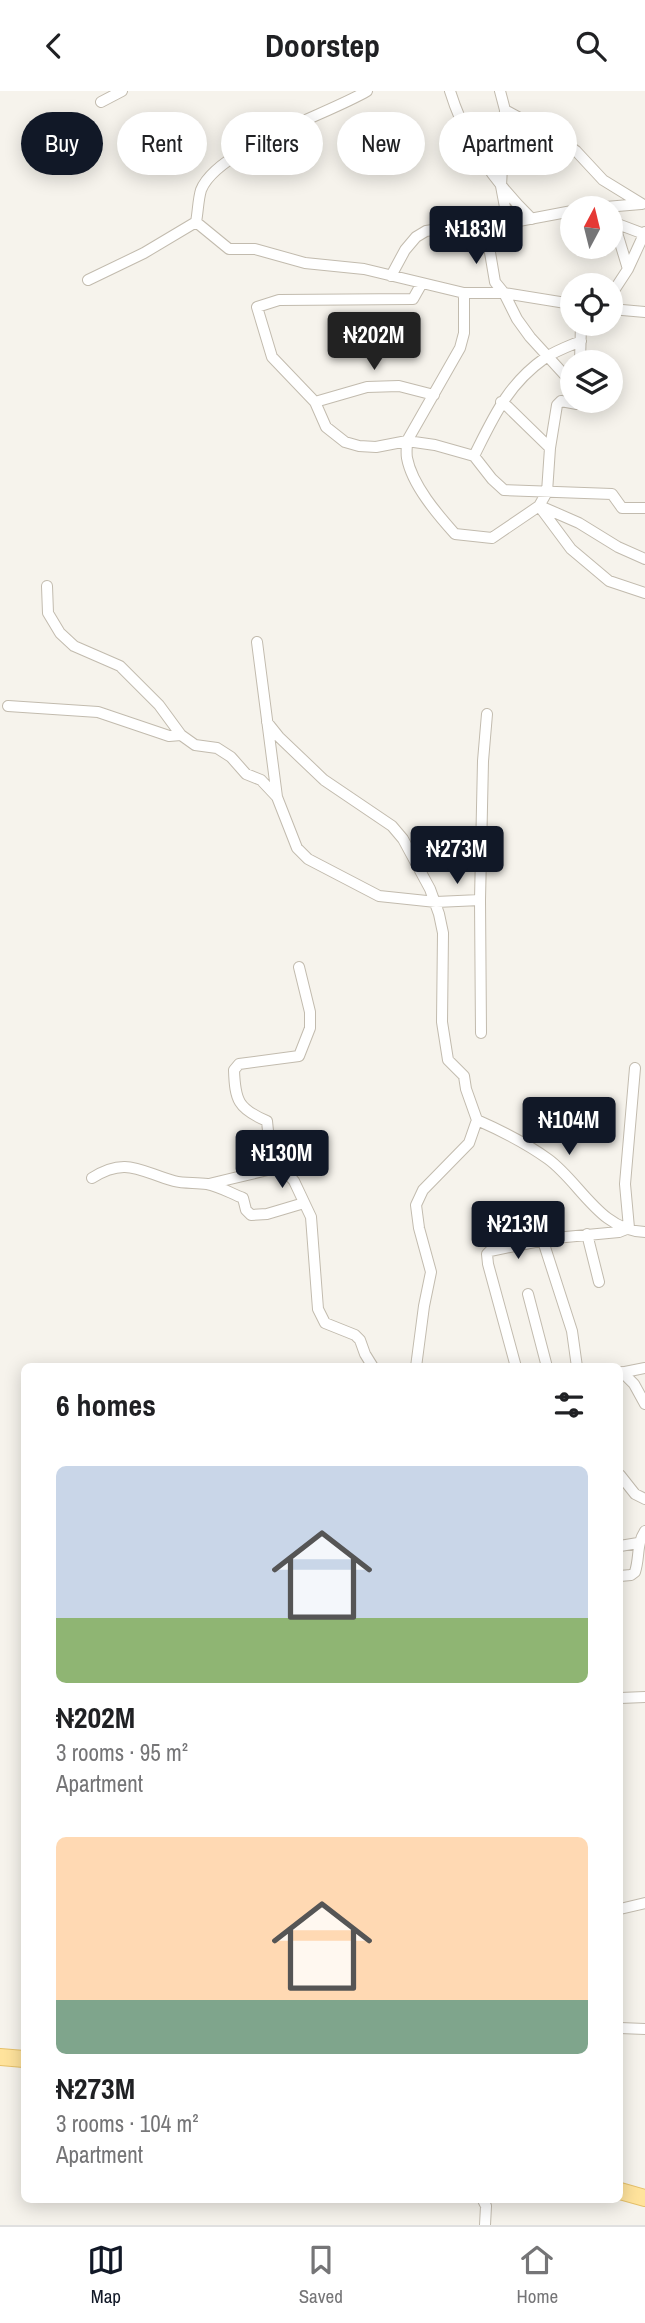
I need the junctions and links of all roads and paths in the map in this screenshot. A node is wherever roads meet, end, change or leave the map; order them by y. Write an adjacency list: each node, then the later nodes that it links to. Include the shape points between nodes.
1 (122, 91): 5 (street)
2 (367, 91): 13 (street, via 268,136 217,170 202,189)
3 (450, 91): 7 (street, via 472,146)
4 (500, 91): 6 (street)
5 (101, 102)
6 (505, 110): 7 (street); 8 (street, via 562,141 603,180)
7 (501, 186): 11 (street); 15 (street)
8 (643, 204): 9 (street)
9 (623, 210)
10 (560, 213): 11 (street)
11 (531, 219): 15 (street)
12 (623, 220): 16 (street)
13 (197, 222): 19 (street, via 229,249 255,249 305,263); 21 (street)
14 (485, 223): 15 (street); 19 (street, via 416,237); 24 (street, via 495,282)
15 (508, 223)
16 (645, 233): 18 (street)
17 (623, 253): 18 (street)
18 (628, 269): 20 (street)
19 (391, 276): 22 (street)
20 (623, 277)
21 (88, 280)
22 (422, 283): 23 (street); 34 (street, via 413,299 279,300 257,307 272,357)
23 (464, 293): 24 (street); 33 (street, via 462,341)
24 (504, 293): 25 (street); 31 (street, via 517,319)
25 (560, 302)
26 (623, 310): 27 (street)
27 (645, 312)
28 (580, 336): 29 (street)
29 (580, 341): 30 (street); 31 (street)
30 (580, 350)
31 (547, 357): 32 (street); 35 (street)
32 (560, 371)
33 (434, 395): 34 (street, via 399,386 367,387); 37 (street)
34 (315, 402): 37 (street, via 326,427 345,442 376,447)
35 (501, 402): 38 (street); 39 (street)
36 (560, 402): 38 (street)
37 (407, 441): 39 (street); 41 (street, via 407,458 419,488 455,534 492,538)
38 (550, 448): 40 (street)
39 (474, 456): 40 (street, via 504,490)
40 (548, 492): 41 (street); 42 (street, via 612,494 622,508)
41 (540, 506): 43 (street); 45 (street, via 571,549 609,581)
42 (645, 508)
43 (645, 559)
44 (47, 586): 50 (street, via 48,613 60,633 74,646 120,666)
45 (645, 593)
46 (257, 642): 49 (street)
47 (8, 706): 50 (street, via 98,712 169,736)
48 (487, 713): 52 (street)
49 (267, 722): 51 (street); 53 (street, via 324,780 392,825)
50 (181, 735): 51 (street, via 195,745 224,752)
51 (277, 797): 53 (street, via 297,848 308,859 379,896)
52 (480, 900): 53 (street); 55 (street)
53 (436, 902): 57 (street, via 443,933 442,1022 448,1060 464,1076)
54 (299, 967): 58 (street, via 310,1012 310,1028 299,1056 239,1064 234,1070 240,1105 267,1122)
55 (481, 1033)
56 (635, 1068): 62 (street, via 625,1184)
57 (477, 1120): 62 (street, via 510,1134 550,1160 597,1212); 69 (street, via 468,1143 422,1190 416,1205 431,1272)
58 (280, 1167): 60 (street); 61 (street, via 294,1181)
59 (92, 1178): 60 (street, via 131,1167 174,1181)
60 (208, 1184): 61 (street, via 243,1198 251,1215)
61 (304, 1203): 68 (street, via 311,1217 318,1309 325,1323 355,1335)
62 (629, 1229): 63 (street); 64 (street)
63 (645, 1232)
64 (587, 1234): 65 (street); 66 (street)
65 (543, 1241): 70 (street, via 487,1254); 72 (street, via 572,1331)
66 (599, 1282)
67 (527, 1294): 71 (street)
68 (371, 1363)
69 (417, 1363)
70 (515, 1363)
71 (546, 1363)
72 (576, 1363)
73 (645, 1369): 74 (street)
74 (623, 1373)
75 (623, 1375): 76 (street)
76 (645, 1404)
77 (623, 1479): 78 (street)
78 (645, 1499)
79 (645, 1531): 80 (street)
80 (638, 1543): 81 (street); 82 (street, via 635,1572)
81 (623, 1546)
82 (623, 1576)
83 (645, 1697): 84 (street)
84 (623, 1698)
85 (645, 1903): 86 (street)
86 (623, 1908)
87 (623, 2028): 88 (street)
88 (645, 2029)
89 (0, 2057): 90 (main road)
90 (21, 2059)
91 (623, 2192): 92 (main road)
92 (645, 2198)
93 (484, 2203): 94 (street)
94 (485, 2225)

